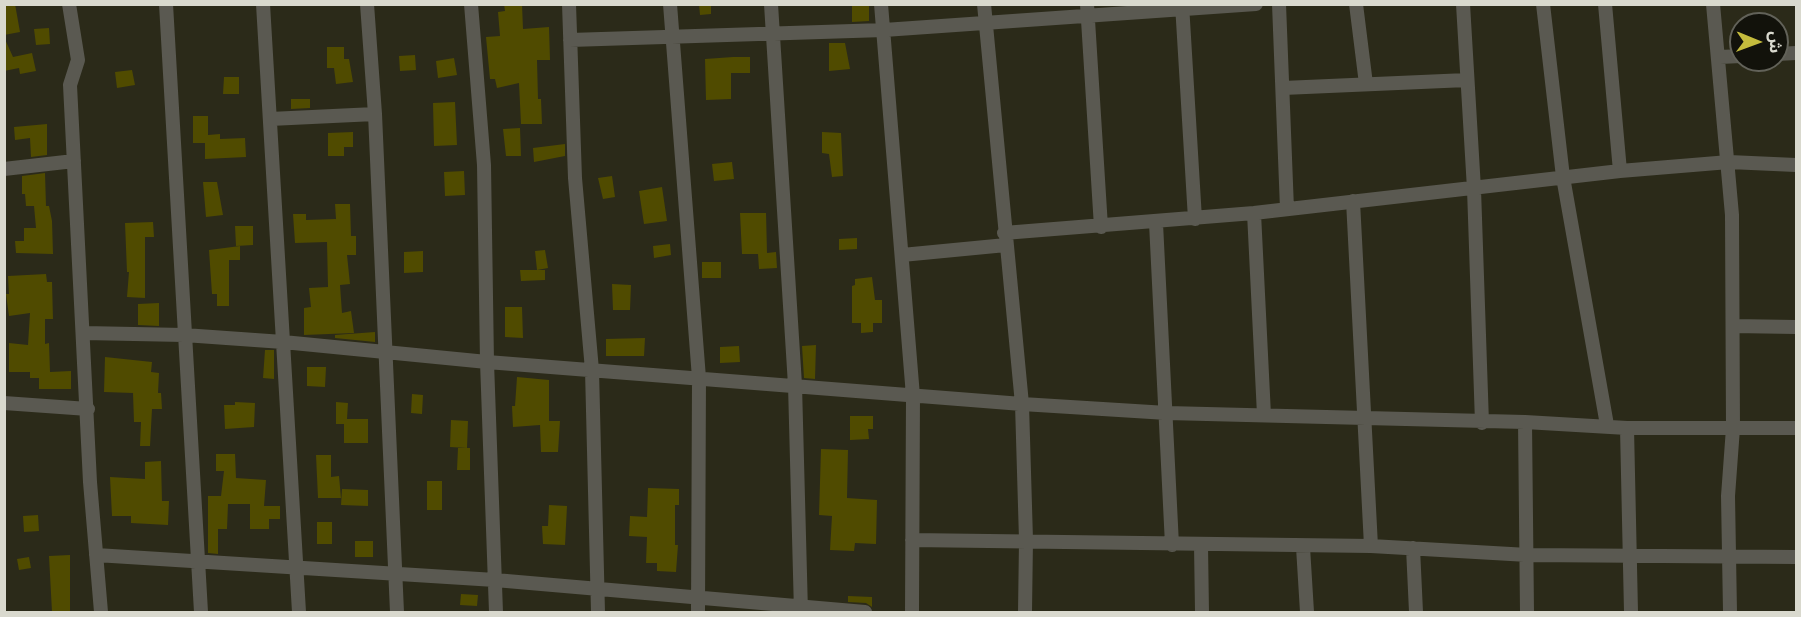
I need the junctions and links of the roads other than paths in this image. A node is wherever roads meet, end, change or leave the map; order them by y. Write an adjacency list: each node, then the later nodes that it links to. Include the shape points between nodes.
1 (69, 4): 32 (street, via 78,60 70,85)
2 (166, 4): 50 (street)
3 (263, 4): 31 (street)
4 (366, 4): 30 (street)
5 (471, 4): 53 (street, via 484,165)
6 (569, 4): 24 (street)
7 (670, 4): 23 (street)
8 (771, 4): 22 (street)
9 (881, 4): 21 (street)
10 (984, 4): 20 (street)
11 (1256, 4): 18 (street)
12 (1279, 4): 29 (street)
13 (1356, 4): 28 (street)
14 (1463, 4): 27 (street)
15 (1543, 4): 37 (street)
16 (1605, 4): 36 (street)
17 (1713, 4): 25 (street)
18 (1182, 7): 19 (street); 42 (street)
19 (1087, 11): 20 (street); 44 (street)
20 (986, 23): 21 (street); 45 (street)
21 (884, 30): 22 (street); 46 (street)
22 (773, 34): 23 (street); 56 (street)
23 (673, 39): 24 (street); 55 (street)
24 (570, 40): 54 (street, via 574,168)
25 (1720, 57): 26 (street); 33 (street)
26 (1729, 57)
27 (1467, 80): 28 (street); 38 (street)
28 (1366, 84): 29 (street)
29 (1283, 88): 40 (street)
30 (375, 114): 31 (street); 52 (street)
31 (270, 119): 51 (street)
32 (74, 161): 35 (street); 49 (street)
33 (1729, 162): 34 (street); 36 (street); 47 (street)
34 (1797, 165)
35 (4, 169)
36 (1620, 171): 37 (street)
37 (1563, 177): 38 (street); 66 (street)
38 (1474, 189): 39 (street); 65 (street)
39 (1353, 201): 40 (street); 63 (street)
40 (1287, 209): 41 (street)
41 (1254, 213): 42 (street); 62 (street)
42 (1195, 219): 43 (street)
43 (1156, 223): 44 (street); 61 (street)
44 (1101, 226): 45 (street)
45 (1005, 239): 46 (street); 59 (street)
46 (902, 255): 57 (street)
47 (1733, 326): 48 (street); 68 (street)
48 (1797, 327)
49 (84, 333): 50 (street); 60 (street)
50 (184, 335): 51 (street); 82 (street)
51 (283, 342): 52 (street); 83 (street)
52 (385, 351): 53 (street); 84 (street)
53 (487, 362): 54 (street); 85 (street)
54 (591, 370): 55 (street); 86 (street)
55 (699, 378): 56 (street); 87 (street)
56 (795, 385): 57 (street); 88 (street)
57 (913, 396): 59 (street); 70 (street)
58 (4, 403): 60 (street)
59 (1022, 404): 61 (street); 71 (street)
60 (88, 409): 77 (street)
61 (1167, 413): 62 (street); 72 (street)
62 (1264, 415): 63 (street)
63 (1365, 418): 65 (street); 74 (street)
64 (1524, 422): 65 (street); 66 (street); 78 (street)
65 (1482, 423)
66 (1607, 425): 67 (street)
67 (1627, 428): 68 (street); 80 (street)
68 (1733, 428): 69 (street); 79 (street)
69 (1797, 428)
70 (912, 540): 71 (street); 96 (street)
71 (1026, 540): 72 (street); 97 (street)
72 (1172, 545): 73 (street)
73 (1201, 545): 75 (street); 98 (street)
74 (1371, 546): 75 (street); 76 (street)
75 (1303, 547): 99 (street)
76 (1413, 548): 78 (street); 100 (street)
77 (96, 555): 82 (street); 89 (street)
78 (1528, 555): 80 (street); 101 (street)
79 (1728, 556): 80 (street); 81 (street); 103 (street)
80 (1630, 557): 102 (street)
81 (1797, 558)
82 (196, 559): 83 (street); 90 (street)
83 (296, 566): 84 (street); 91 (street)
84 (395, 573): 85 (street); 92 (street)
85 (495, 580): 86 (street); 93 (street)
86 (597, 591): 87 (street); 94 (street)
87 (698, 605): 88 (street)
88 (801, 610): 95 (street)
89 (101, 612)
90 (201, 612)
91 (299, 612)
92 (397, 612)
93 (496, 612)
94 (598, 612)
95 (865, 612)
96 (912, 612)
97 (1025, 612)
98 (1202, 612)
99 (1307, 612)
100 (1416, 612)
101 (1527, 612)
102 (1631, 612)
103 (1730, 612)

